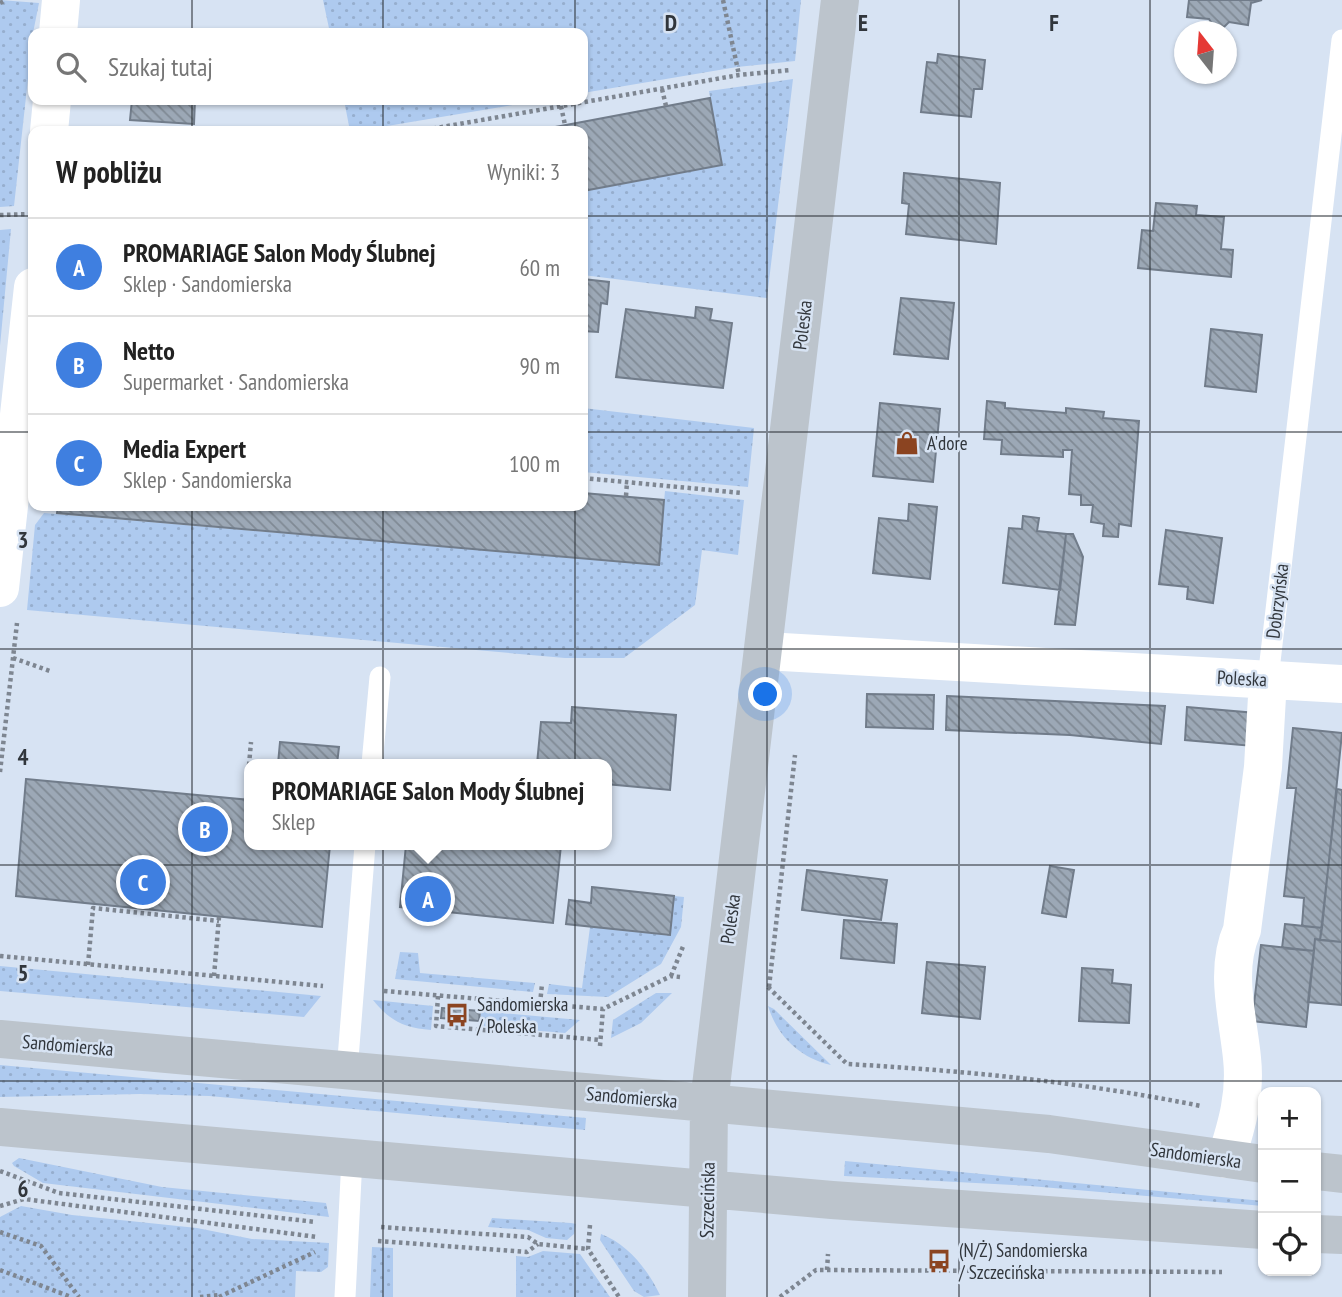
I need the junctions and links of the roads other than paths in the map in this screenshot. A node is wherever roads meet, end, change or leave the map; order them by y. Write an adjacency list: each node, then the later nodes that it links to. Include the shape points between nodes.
1 (61, 0): 3 (street)
2 (840, 0): 9 (street, Poleska)
3 (58, 28)
4 (1342, 40): 11 (lane, Dobrzyńska)
5 (52, 105): 6 (street)
6 (49, 126)
7 (28, 333): 8 (street)
8 (0, 588)
9 (765, 651): 11 (street, Poleska); 17 (street, Poleska)
10 (380, 677): 13 (lane)
11 (1268, 679): 12 (street, Poleska); 20 (street, Dobrzyńska, via 1261,781 1242,930 1236,944 1234,1014 1243,1059 1241,1114)
12 (1342, 684)
13 (372, 759)
14 (365, 850): 16 (lane)
15 (0, 1039): 16 (street, Sandomierska)
16 (347, 1071): 17 (street, Sandomierska)
17 (709, 1104): 20 (street, Sandomierska, via 1049,1134); 24 (street, Szczecińska)
18 (0, 1127): 19 (street)
19 (352, 1158): 24 (street); 28 (lane)
20 (1226, 1159): 21 (street, Sandomierska)
21 (1258, 1163)
22 (1321, 1172): 23 (street)
23 (1342, 1174)
24 (707, 1189): 25 (street); 29 (street, Szczecińska)
25 (1258, 1230)
26 (1321, 1234): 27 (street)
27 (1342, 1235)
28 (345, 1297)
29 (707, 1297)

